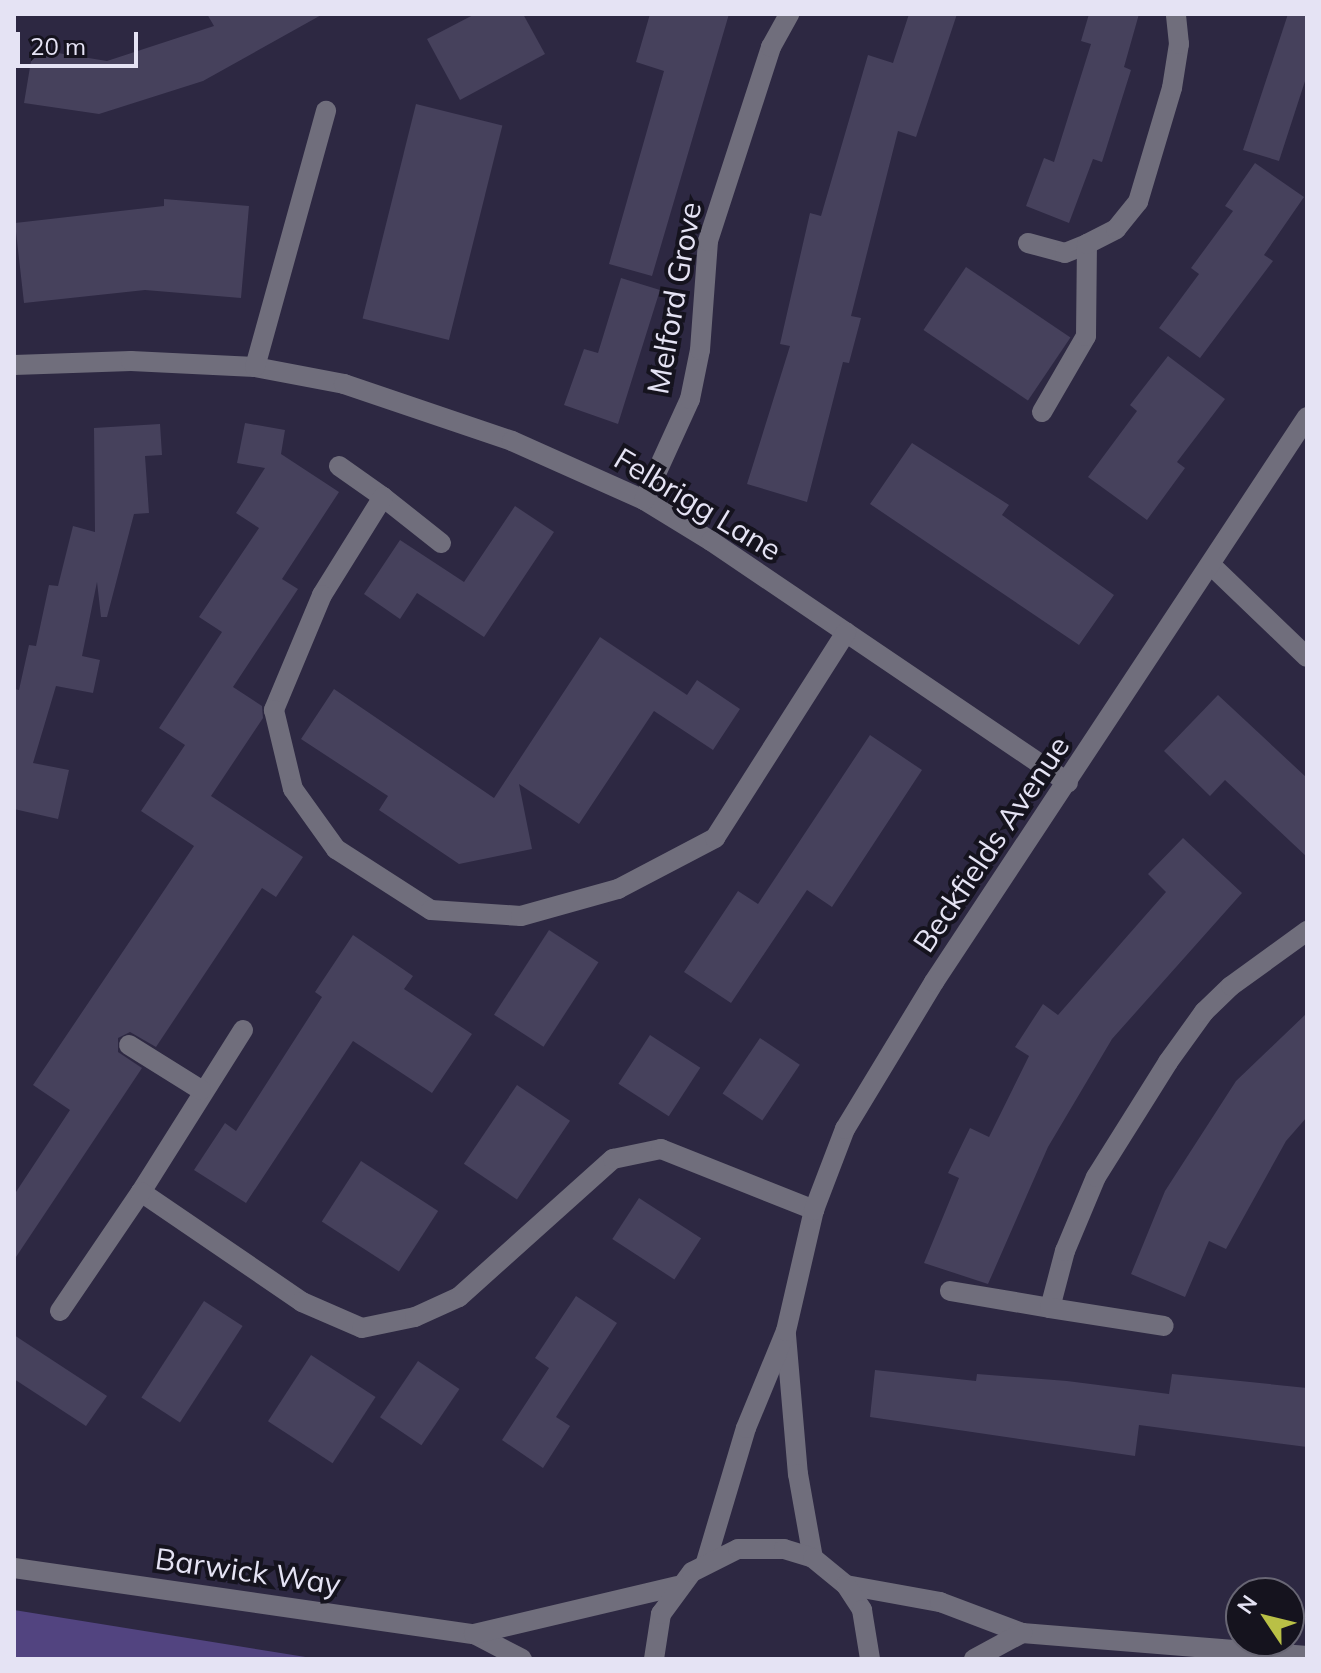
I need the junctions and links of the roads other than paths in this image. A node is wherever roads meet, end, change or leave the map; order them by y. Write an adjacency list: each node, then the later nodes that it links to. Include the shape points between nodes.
1 (789, 14): 12 (street, Melford Grove, via 771,47 708,241 700,350 690,399)
2 (1176, 14): 5 (street, via 1179,44 1172,88 1138,202 1116,229)
3 (326, 111): 7 (street)
4 (1028, 243): 5 (street, via 1065,253)
5 (1087, 244): 8 (street, via 1086,336)
6 (14, 365): 7 (street, Felbrigg Lane, via 131,361)
7 (255, 367): 12 (street, Felbrigg Lane, via 344,384 421,407)
8 (1042, 412)
9 (1307, 417): 14 (street, Beckfields Avenue)
10 (339, 466): 11 (street)
11 (383, 497): 13 (street); 15 (street, via 322,595 274,710 293,789 336,849 431,910 521,916 618,889 715,838)
12 (644, 500): 15 (street, Felbrigg Lane)
13 (441, 543)
14 (1213, 567): 16 (street); 17 (street, Beckfields Avenue)
15 (846, 632): 17 (street, Felbrigg Lane)
16 (1307, 657)
17 (1068, 783): 23 (street, Beckfields Avenue, via 884,1060 845,1129)
18 (1307, 931): 25 (street, via 1231,986 1204,1012 1168,1062 1096,1177 1065,1251)
19 (243, 1030): 21 (street)
20 (129, 1045): 21 (street)
21 (201, 1090): 22 (street)
22 (141, 1192): 23 (street, via 302,1302 362,1328 415,1317 459,1297 613,1159 661,1149); 26 (street)
23 (814, 1210): 28 (street, Beckfields Avenue)
24 (950, 1291): 25 (street)
25 (1050, 1308): 27 (street)
26 (60, 1311)
27 (1164, 1326)
28 (786, 1331): 29 (street, Beckfields Avenue, via 798,1474); 30 (street, Beckfields Avenue, via 746,1428)
29 (813, 1558): 30 (street, via 784,1549 738,1549); 32 (street)
30 (706, 1562): 33 (street)
31 (14, 1568): 35 (street, Barwick Way)
32 (846, 1585): 34 (street, via 940,1602); 39 (street, via 862,1610)
33 (677, 1586): 35 (street, Barwick Way); 38 (street, via 661,1614)
34 (1022, 1633): 36 (street); 40 (street)
35 (474, 1634): 37 (street, Barwick Way)
36 (1307, 1656)
37 (522, 1659)
38 (654, 1659)
39 (870, 1659)
40 (974, 1659)

